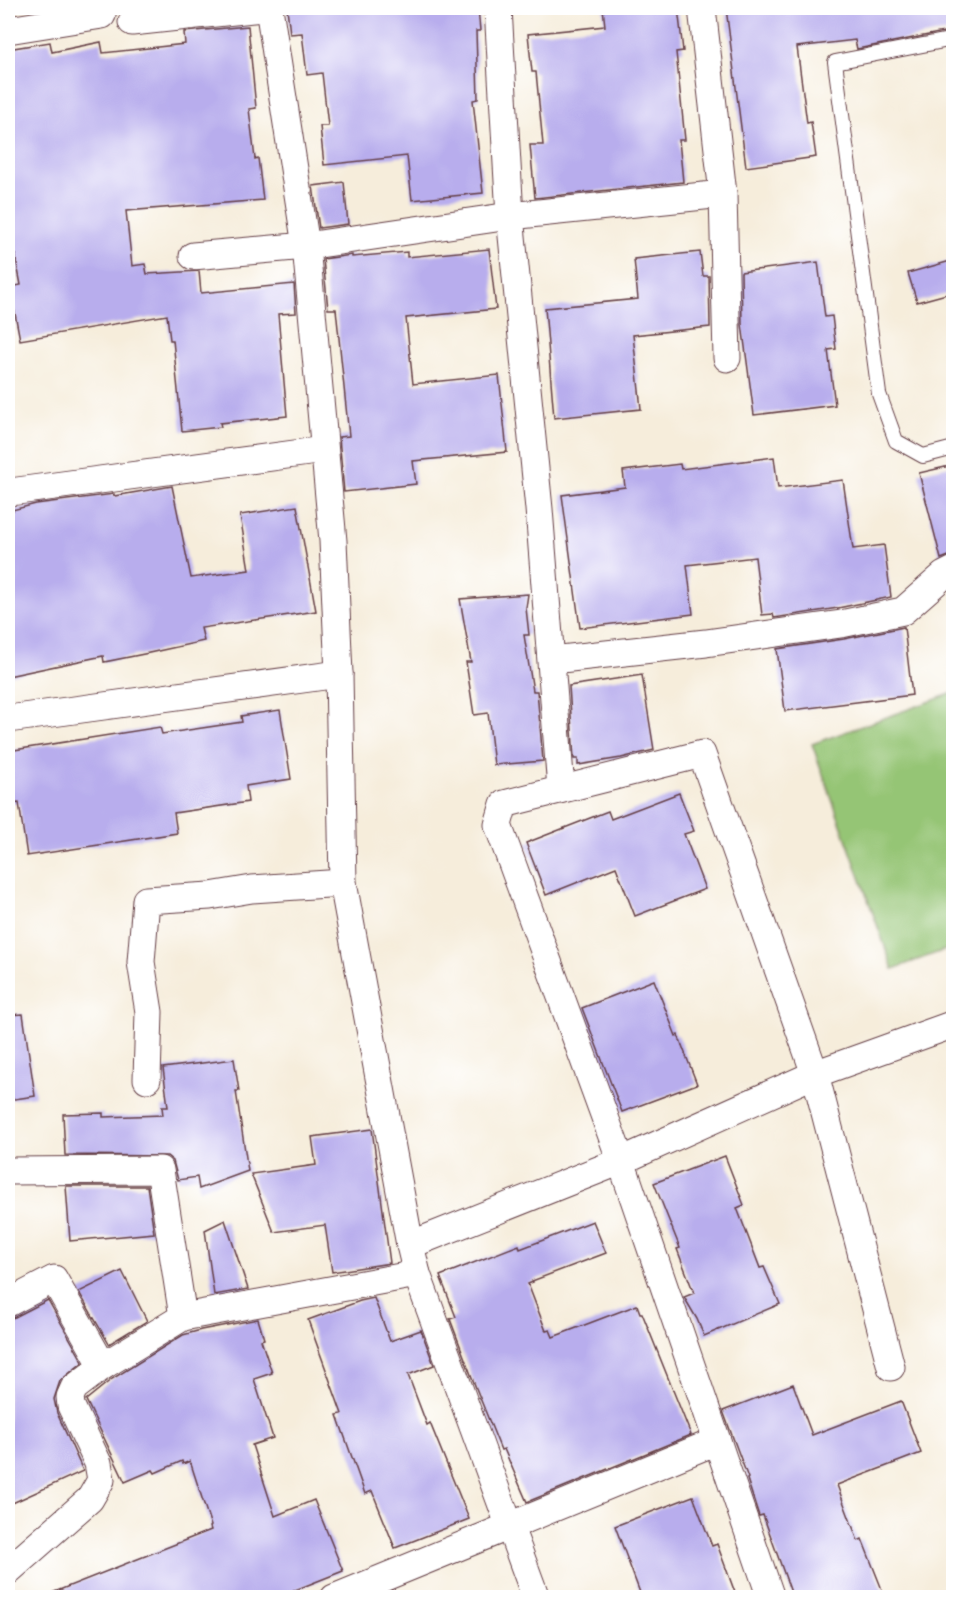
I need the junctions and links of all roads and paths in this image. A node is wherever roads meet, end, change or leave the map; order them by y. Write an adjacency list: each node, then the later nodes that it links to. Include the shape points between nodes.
1 (262, 8): 6 (street)
2 (269, 8): 11 (street)
3 (498, 8): 10 (street)
4 (702, 8): 9 (street)
5 (102, 15): 7 (street)
6 (132, 22)
7 (8, 30)
8 (954, 39): 14 (lane, via 835,62 879,394 896,441 923,456)
9 (723, 194): 10 (street); 13 (street)
10 (510, 216): 11 (street); 18 (street)
11 (306, 246): 12 (street); 15 (street)
12 (193, 256)
13 (727, 358)
14 (954, 448)
15 (324, 450): 16 (street); 19 (street)
16 (10, 492)
17 (954, 570): 18 (street, via 903,611 706,643)
18 (552, 660): 21 (street)
19 (339, 674): 20 (street); 22 (street)
20 (8, 719)
21 (561, 789): 24 (street, via 702,754); 26 (street, via 504,804 498,825)
22 (343, 884): 25 (street, via 146,900 141,962 149,1012); 28 (street)
23 (954, 1024): 24 (street)
24 (815, 1074): 26 (street); 33 (street)
25 (147, 1079)
26 (621, 1161): 28 (street); 34 (street)
27 (8, 1171): 31 (street, via 160,1170)
28 (410, 1245): 29 (street)
29 (417, 1274): 31 (street); 35 (street)
30 (8, 1303): 32 (street, via 54,1279)
31 (183, 1317): 32 (street)
32 (103, 1366): 36 (street, via 74,1388 70,1397 98,1463 101,1480 90,1498)
33 (891, 1367)
34 (717, 1442): 35 (street); 39 (street)
35 (510, 1524): 37 (street); 38 (street)
36 (8, 1571)
37 (334, 1598)
38 (536, 1598)
39 (771, 1598)

